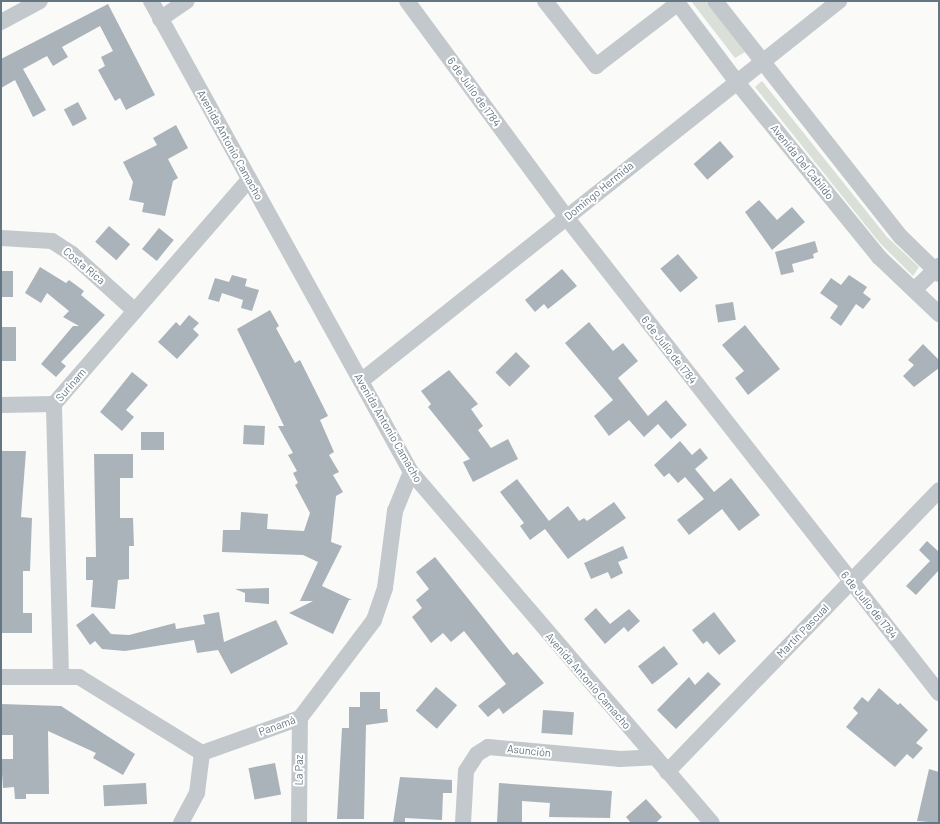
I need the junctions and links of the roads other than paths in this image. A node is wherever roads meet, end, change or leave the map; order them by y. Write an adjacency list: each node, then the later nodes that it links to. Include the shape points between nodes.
1 (40, 1): 10 (street)
2 (150, 1): 9 (street, Avenida Antonio Camacho)
3 (187, 1): 9 (street)
4 (407, 1): 14 (street, 6 de Julio de 1784)
5 (545, 1): 8 (street, via 596,66)
6 (715, 1): 11 (street)
7 (839, 1): 11 (street, Domingo Hermida)
8 (677, 2): 12 (street, Avenida Del Cabildo)
9 (160, 19): 13 (street, Avenida Antonio Camacho)
10 (1, 22)
11 (761, 61): 12 (street, Domingo Hermida); 16 (street, via 900,237)
12 (736, 82): 14 (street, Domingo Hermida); 17 (street, Avenida Del Cabildo, via 879,257)
13 (249, 180): 18 (street, Surinam); 20 (street, Avenida Antonio Camacho)
14 (566, 217): 20 (street, Domingo Hermida); 25 (street, 6 de Julio de 1784)
15 (1, 238): 18 (street, Costa Rica, via 52,241 72,254)
16 (938, 270): 17 (street)
17 (914, 290): 19 (street, Avenida Del Cabildo)
18 (135, 311): 21 (street, Surinam)
19 (939, 314)
20 (361, 381): 23 (street, Avenida Antonio Camacho)
21 (54, 404): 22 (street); 26 (street, Surinam)
22 (1, 405)
23 (411, 472): 29 (street, Panamá, via 396,511 385,588 374,620); 31 (street, Avenida Antonio Camacho)
24 (939, 490): 25 (street, Martín Pascual)
25 (850, 582): 28 (street, 6 de Julio de 1784); 32 (street, Martín Pascual)
26 (61, 675): 27 (street); 30 (street, via 79,677)
27 (1, 677)
28 (939, 693)
29 (300, 718): 30 (street, Panamá); 34 (street, La Paz)
30 (202, 753): 33 (street, via 197,793)
31 (655, 757): 32 (street, Avenida Antonio Camacho); 35 (street, Asunción, via 620,759 488,747 477,754 466,771)
32 (668, 772): 36 (street, Avenida Antonio Camacho)
33 (181, 823)
34 (299, 823)
35 (463, 823)
36 (712, 823)

